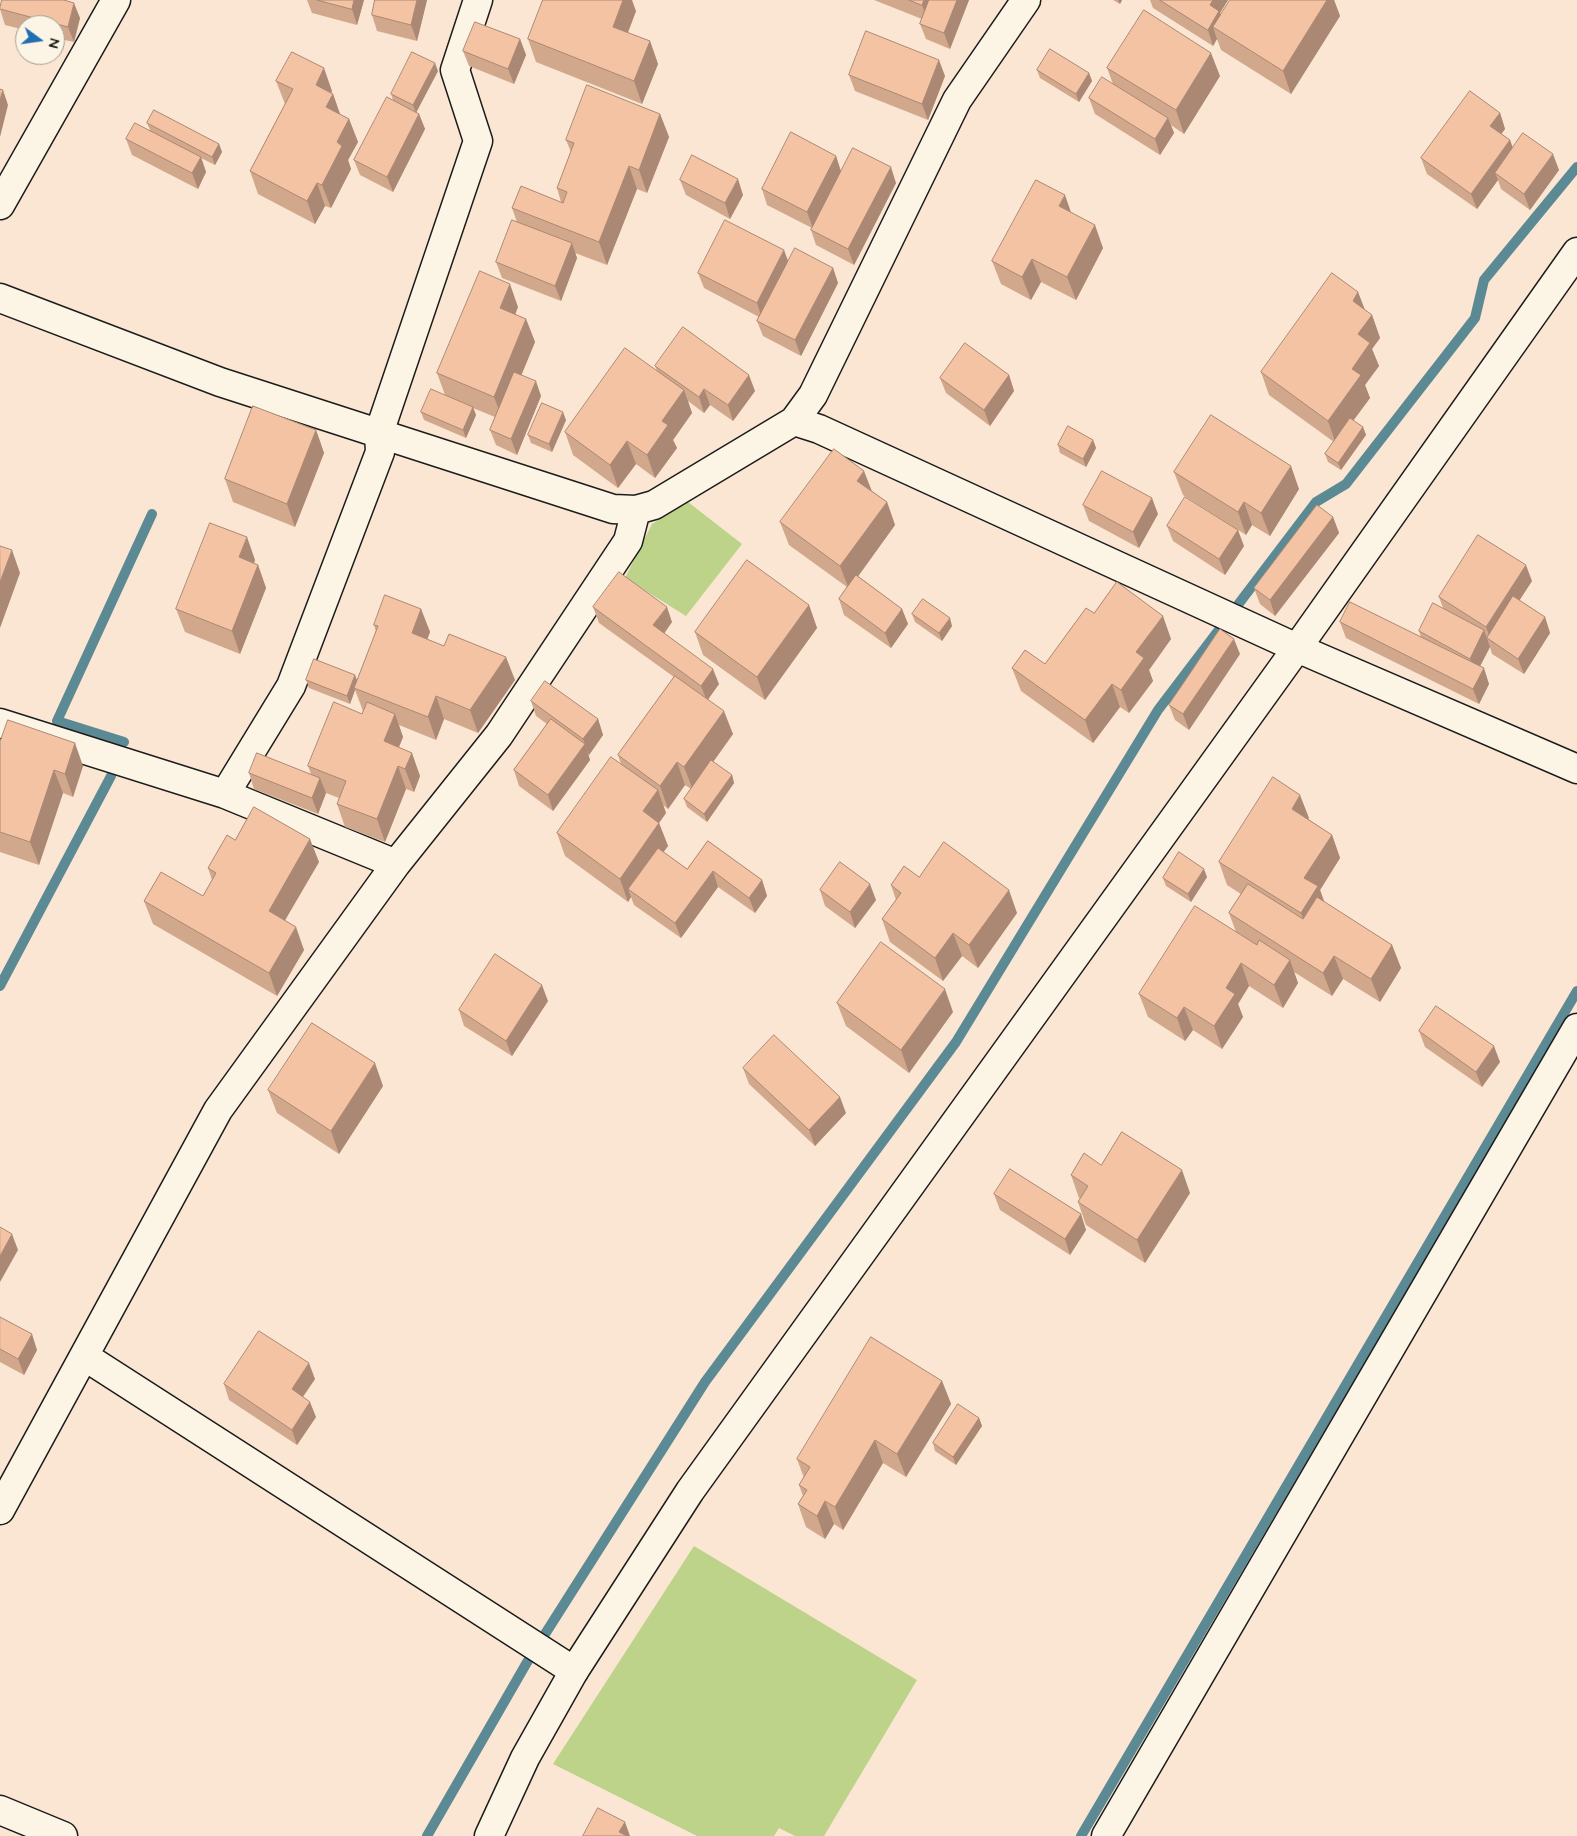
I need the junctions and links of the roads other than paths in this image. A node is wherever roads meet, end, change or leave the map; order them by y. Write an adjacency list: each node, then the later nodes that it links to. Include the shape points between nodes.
1 (116, 0): 4 (street)
2 (478, 0): 8 (street, via 455,70 478,141)
3 (1026, 0): 7 (street, via 957,100 813,395)
4 (0, 205)
5 (1577, 252): 10 (street)
6 (0, 298): 8 (street, via 220,382)
7 (794, 421): 9 (street, via 654,505); 10 (street, via 819,429)
8 (379, 433): 9 (street, via 613,509); 13 (street, via 380,452 292,686)
9 (636, 510): 14 (street, via 628,541 499,735)
10 (1297, 648): 12 (street); 18 (street, via 690,1491)
11 (0, 723): 13 (street)
12 (1577, 769)
13 (225, 794): 14 (street)
14 (396, 864): 16 (street, via 218,1110)
15 (1577, 1028): 22 (street)
16 (84, 1356): 17 (street); 18 (street)
17 (0, 1510)
18 (574, 1671): 21 (street, via 525,1758)
19 (0, 1810): 20 (street)
20 (63, 1836)
21 (488, 1836)
22 (1106, 1836)

